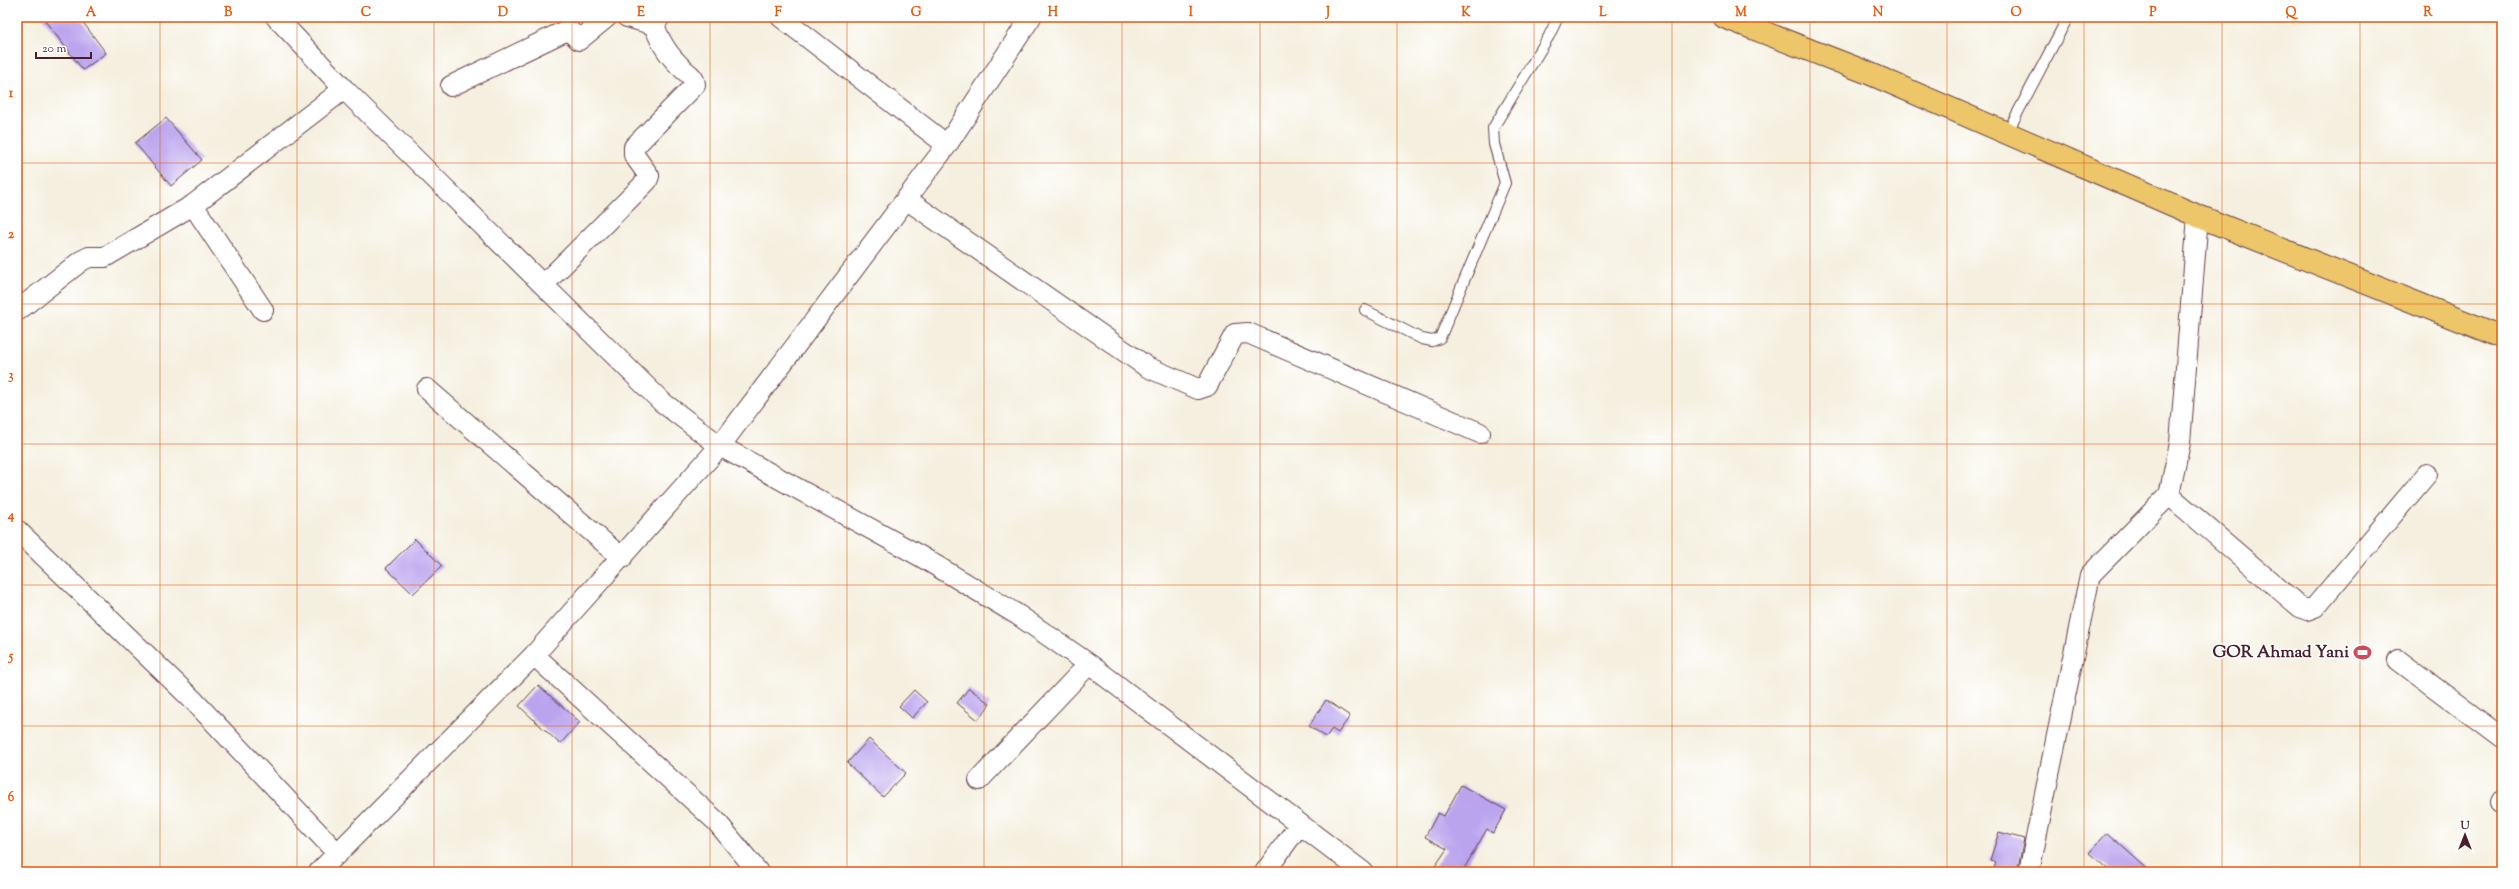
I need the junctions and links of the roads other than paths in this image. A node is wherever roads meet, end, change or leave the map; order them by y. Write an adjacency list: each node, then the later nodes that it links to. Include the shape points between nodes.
1 (276, 17): 11 (street)
2 (607, 17): 10 (street, via 579,40 571,32 565,31)
3 (627, 17): 9 (street)
4 (781, 17): 13 (street)
5 (1031, 17): 13 (street)
6 (1558, 17): 19 (lane, via 1550,36 1493,128 1494,144 1505,183 1440,338 1432,341 1422,340)
7 (1724, 17): 12 (main road, via 1866,72)
8 (2068, 17): 12 (lane)
9 (657, 21): 17 (street, via 670,57 694,79 695,85 634,147 634,155 649,176 647,181)
10 (451, 86)
11 (344, 89): 15 (street); 17 (street)
12 (2007, 133): 16 (main road)
13 (947, 145): 14 (street)
14 (906, 199): 23 (street, via 1146,367 1198,389 1207,386 1235,334 1248,333); 24 (street)
15 (193, 205): 18 (street); 20 (street, via 106,257 89,257 81,261)
16 (2198, 216): 21 (main road); 26 (street, via 2180,443)
17 (543, 285): 24 (street, via 662,402)
18 (263, 310)
19 (1365, 310)
20 (17, 312)
21 (2502, 337)
22 (427, 389): 28 (street)
23 (1480, 433)
24 (720, 446): 28 (street); 31 (street, via 920,556 1018,615)
25 (2427, 474): 26 (street, via 2315,607 2308,610 2300,607)
26 (2169, 495): 40 (street, via 2090,575)
27 (17, 530): 35 (street, via 195,702)
28 (622, 558): 29 (street)
29 (534, 655): 35 (street); 37 (street, via 716,821)
30 (2398, 660): 32 (street)
31 (1090, 664): 33 (street); 34 (street)
32 (2502, 738)
33 (979, 780)
34 (1299, 825): 38 (street); 39 (street)
35 (338, 854): 36 (street)
36 (319, 872)
37 (758, 872)
38 (1265, 872)
39 (1363, 872)
40 (2029, 872)

